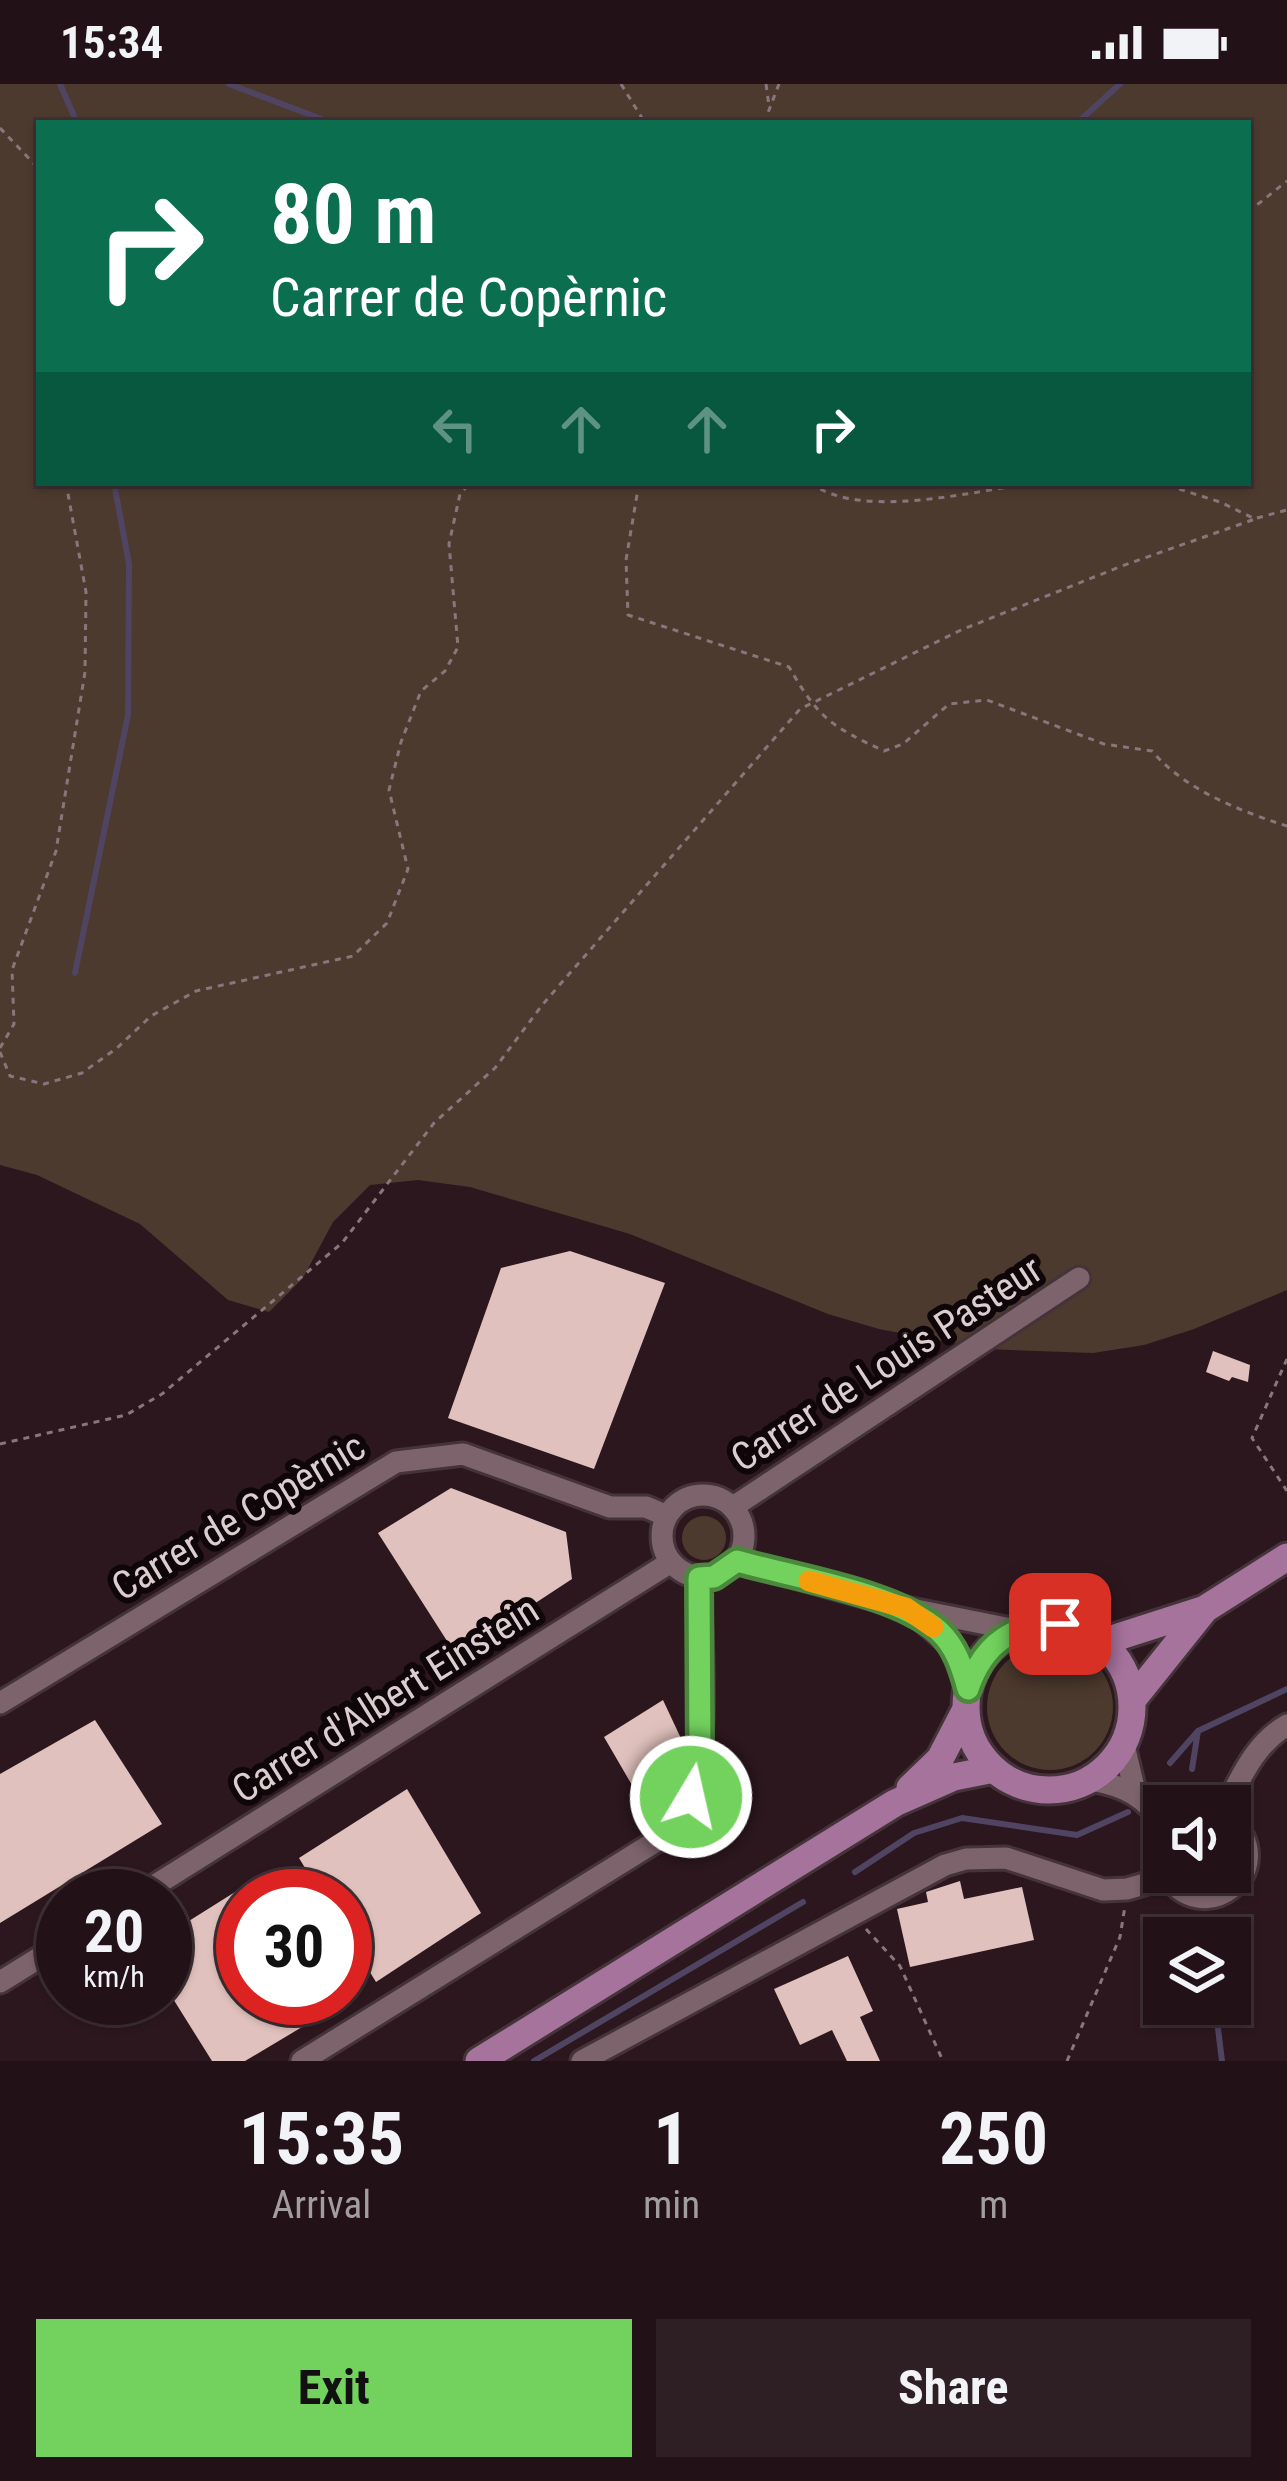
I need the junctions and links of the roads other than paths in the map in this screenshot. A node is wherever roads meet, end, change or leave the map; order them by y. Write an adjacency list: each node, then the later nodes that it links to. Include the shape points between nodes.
1 (1079, 1279): 2 (street, Carrer de Louis Pasteur)
2 (733, 1507): 3 (street, via 697,1495); 5 (street, via 745,1539)
3 (667, 1516): 6 (street, via 662,1540); 14 (street, Carrer de Copèrnic, via 610,1507 463,1454 396,1462)
4 (1287, 1557): 9 (main road)
5 (737, 1561): 7 (street); 8 (street)
6 (671, 1562): 7 (street); 23 (street, Carrer d'Albert Einstein)
7 (699, 1578): 29 (street, via 700,1757 678,1824)
8 (906, 1608): 10 (street); 12 (street, via 954,1648)
9 (1205, 1609): 11 (main road); 13 (main road)
10 (1016, 1630): 11 (main road, via 1060,1624); 12 (main road, via 985,1653)
11 (1102, 1642): 13 (main road)
12 (967, 1699): 17 (main road, via 979,1752); 22 (main road, via 940,1759)
13 (1133, 1699): 16 (main road)
14 (0, 1703)
15 (1287, 1725): 19 (street, via 1264,1742)
16 (1124, 1745): 18 (main road); 20 (street)
17 (994, 1769): 18 (main road, via 1030,1788); 22 (main road)
18 (1090, 1780): 20 (street)
19 (1237, 1785)
20 (1135, 1792): 21 (street)
21 (1143, 1799)
22 (895, 1803): 30 (main road)
23 (181, 1869)
24 (1143, 1882): 31 (street, via 1081,1885 1006,1858 966,1859 921,1875)
25 (1190, 1893): 26 (street)
26 (1224, 1893)
27 (36, 1960): 28 (street)
28 (0, 1982)
29 (302, 2061)
30 (479, 2061)
31 (582, 2061)

